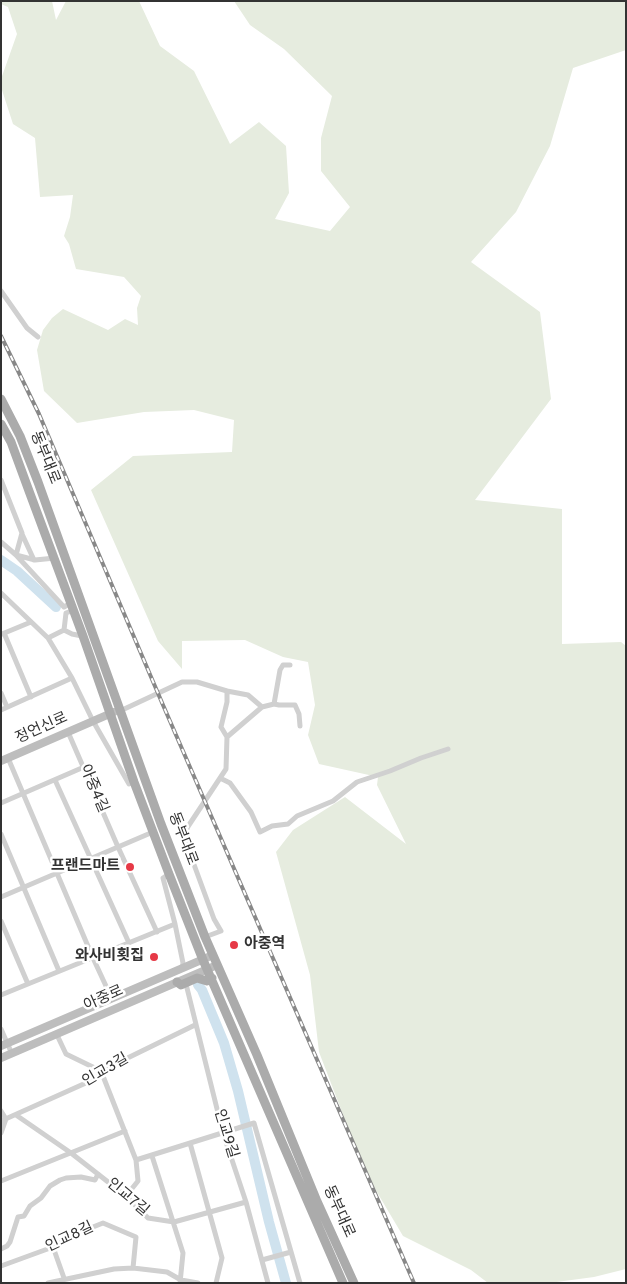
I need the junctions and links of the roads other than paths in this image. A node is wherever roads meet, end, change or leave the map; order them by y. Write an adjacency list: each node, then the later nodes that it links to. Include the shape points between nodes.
1 (1, 291): 2 (street, via 27,328)
2 (38, 337)
3 (1, 399): 10 (main road, 동부대로, via 20,436)
4 (1, 424): 11 (main road, 동부대로, via 11,442)
5 (1, 480): 6 (street)
6 (4, 494): 7 (street)
7 (22, 533): 9 (street); 12 (street)
8 (1, 542): 9 (street)
9 (16, 554): 12 (street); 14 (street)
10 (65, 555): 11 (street); 29 (main road, 동부대로)
11 (54, 558): 12 (street); 14 (main road, 동부대로)
12 (34, 560)
13 (2, 594): 15 (street)
14 (69, 608): 16 (street); 18 (main road, 동부대로)
15 (31, 622): 17 (street); 19 (street)
16 (64, 630): 18 (street); 19 (street)
17 (2, 633): 24 (street)
18 (83, 636): 30 (main road, 동부대로)
19 (48, 638): 21 (street)
20 (290, 665): 25 (street, via 284,665 280,670)
21 (72, 678): 24 (street); 31 (street)
22 (227, 691): 27 (street, via 248,695); 29 (street, via 197,682 182,682); 34 (street, via 222,727)
23 (1, 693): 26 (street)
24 (31, 697): 26 (street)
25 (274, 704): 27 (street); 32 (street, via 295,705)
26 (8, 707): 28 (street)
27 (262, 707): 34 (street)
28 (1, 710)
29 (120, 711): 30 (street, 정언신로); 54 (main road, 동부대로)
30 (110, 714): 31 (street, 정언신로); 40 (main road, 동부대로)
31 (93, 721): 33 (street, 정언신로); 40 (street, via 129,784)
32 (300, 726)
33 (68, 732): 36 (street, 정언신로); 37 (street, 아중4길)
34 (227, 737): 38 (street, via 226,769)
35 (448, 749): 38 (street, via 358,782 333,801 297,816 288,824 260,832 251,812 230,783)
36 (5, 759): 41 (street)
37 (84, 767): 39 (street); 45 (street, 아중4길)
38 (220, 778): 54 (street, via 188,828 186,839 221,931)
39 (55, 780): 41 (street); 46 (street, 아중4길)
40 (134, 782): 43 (main road, 동부대로)
41 (22, 794): 42 (street); 47 (street)
42 (1, 803)
43 (153, 832): 45 (street); 48 (main road, 동부대로)
44 (1, 834): 49 (street)
45 (118, 847): 46 (street); 53 (street, 아중4길)
46 (91, 858): 47 (street); 55 (street, 아중4길)
47 (56, 873): 49 (street); 57 (street, 아중로)
48 (169, 874): 52 (street, via 162,878); 58 (main road, 동부대로)
49 (24, 887): 50 (street); 62 (street)
50 (1, 897)
51 (1, 921): 65 (street)
52 (175, 924): 53 (street); 60 (street)
53 (157, 932): 55 (street)
54 (205, 936): 56 (main road, 동부대로)
55 (129, 943): 57 (street)
56 (213, 955): 58 (street, 아중로); 59 (main road, 동부대로)
57 (93, 958): 62 (street); 67 (street, 아중로)
58 (203, 960): 60 (street, 아중로); 61 (main road, 동부대로)
59 (217, 964): 61 (street, 아중로); 105 (main road, 동부대로)
60 (182, 969): 67 (street, 아중로)
61 (208, 969): 63 (main road, 동부대로); 64 (street, 아중로)
62 (59, 971): 65 (street)
63 (212, 978): 64 (main road); 104 (main road, 동부대로)
64 (181, 983): 68 (street, 인교9길); 70 (street, 아중로)
65 (28, 984): 66 (street)
66 (1, 995)
67 (112, 999): 71 (street, 아중로)
68 (195, 1024): 74 (street, 인교3길); 79 (street, 인교9길)
69 (1, 1028): 71 (street)
70 (57, 1035): 72 (street, 아중로); 74 (street, via 66,1054)
71 (4, 1044): 72 (street)
72 (12, 1054): 73 (street, 아중로)
73 (1, 1058)
74 (100, 1071): 76 (street, 인교3길, via 97,1078); 78 (street)
75 (1, 1110): 77 (street)
76 (16, 1115): 77 (street, 인교3길); 82 (street)
77 (4, 1120): 80 (street)
78 (124, 1131): 82 (street); 84 (street)
79 (226, 1132): 81 (street); 88 (street, 인교9길); 93 (street, via 254,1123)
80 (1, 1133)
81 (190, 1144): 83 (street); 89 (street)
82 (71, 1153): 85 (street); 86 (street)
83 (152, 1156): 84 (street); 90 (street)
84 (136, 1160): 87 (street, via 138,1181)
85 (98, 1174): 87 (street, 인교7길); 92 (street, 인교7길, via 94,1180 66,1178 50,1186 24,1216 18,1217 10,1242)
86 (1, 1181)
87 (126, 1196): 90 (street, 인교7길, via 148,1218)
88 (246, 1202): 89 (street); 94 (street, 인교9길)
89 (210, 1212): 90 (street); 101 (street, via 222,1258)
90 (174, 1222): 98 (street, via 183,1253)
91 (53, 1247): 95 (street, 인교8길); 96 (street, 인교8길, via 103,1223 136,1237); 97 (street)
92 (1, 1249)
93 (290, 1252): 94 (street); 103 (street)
94 (264, 1259): 102 (street, 인교9길)
95 (1, 1266)
96 (133, 1268): 97 (street); 98 (street, via 167,1272)
97 (64, 1278): 99 (street)
98 (180, 1281): 100 (street)
99 (48, 1283)
100 (198, 1283)
101 (216, 1283)
102 (268, 1283)
103 (300, 1283)
104 (343, 1283)
105 (354, 1283)

